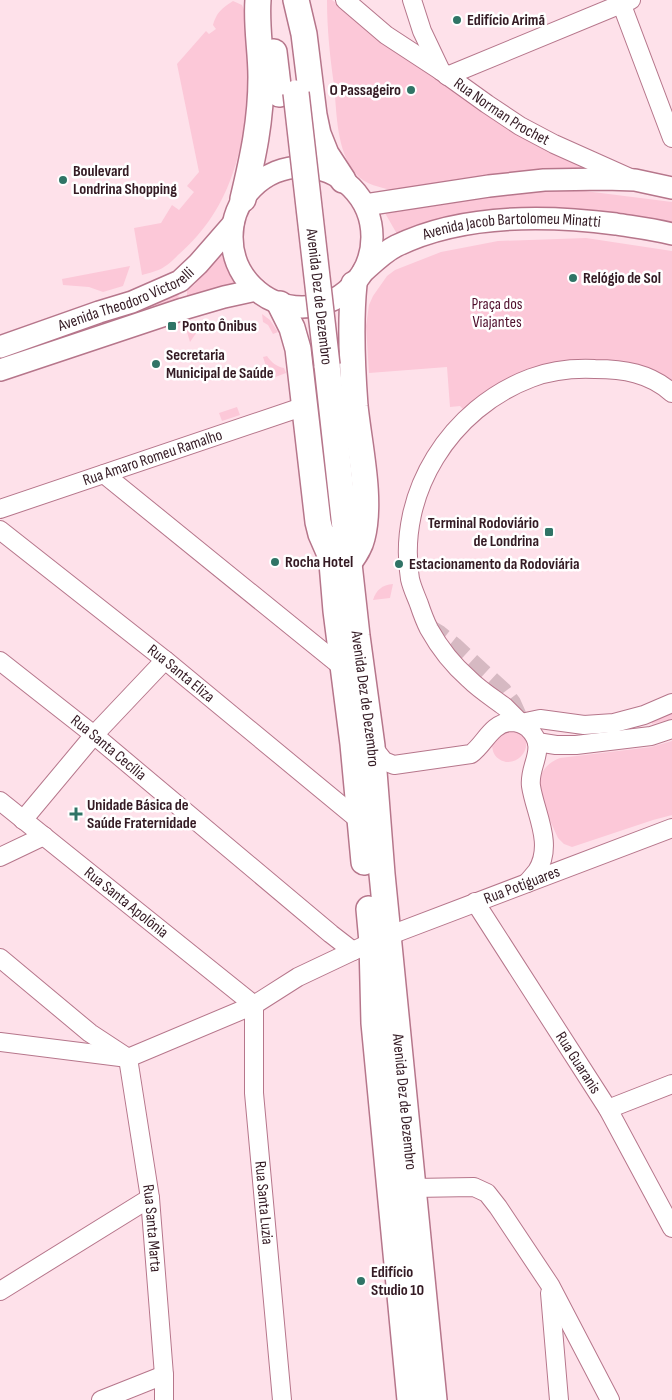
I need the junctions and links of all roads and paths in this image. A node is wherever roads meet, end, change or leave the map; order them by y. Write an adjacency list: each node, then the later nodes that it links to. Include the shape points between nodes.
1 (286, 0): 8 (highway, Avenida Dez de Dezembro)
2 (296, 0): 10 (highway, via 318,134 326,154)
3 (345, 0): 7 (street, via 386,35)
4 (412, 0): 7 (street, Rua Norman Prochet, via 422,31)
5 (624, 1): 7 (street); 9 (street)
6 (259, 2): 8 (highway, Avenida Dez de Dezembro); 13 (highway, via 261,74 258,130)
7 (444, 73): 11 (street, Rua Norman Prochet, via 520,126)
8 (288, 93): 27 (highway, Avenida Dez de Dezembro)
9 (672, 138)
10 (343, 180): 13 (main road, via 313,168 289,168 266,177); 14 (main road)
11 (635, 180): 12 (main road); 14 (main road, via 544,180)
12 (672, 188)
13 (243, 199): 15 (main road)
14 (365, 205): 17 (main road, via 371,221 372,239 370,256)
15 (233, 224): 18 (main road, via 231,238 238,267); 20 (main road, Avenida Theodoro Victorelli, via 180,281 136,300)
16 (672, 234): 17 (main road, Avenida Jacob Bartolomeu Minatti, via 581,220 528,218 481,222 428,233 394,247)
17 (358, 278): 19 (main road, via 342,295 327,302 296,307); 27 (highway, via 352,304 353,360 365,522 355,555)
18 (256, 290): 19 (main road); 21 (main road, Avenida Theodoro Victorelli, via 191,307)
19 (280, 304): 23 (highway, via 298,349)
20 (0, 347)
21 (0, 370)
22 (672, 393): 32 (street, via 652,378 609,369 573,369 530,378 493,397 454,432 429,467 417,493 408,557 410,581 423,616 455,665)
23 (305, 406): 24 (street, Rua Amaro Romeu Ramalho); 27 (highway, via 318,522 321,534)
24 (104, 474): 25 (street, Rua Amaro Romeu Ramalho); 30 (street)
25 (0, 508)
26 (0, 530): 28 (street, Rua Santa Eliza)
27 (341, 561): 30 (highway, Avenida Dez de Dezembro, via 336,611); 36 (highway, Avenida Dez de Dezembro, via 357,636)
28 (165, 660): 34 (street); 39 (street, Rua Santa Eliza)
29 (0, 661): 34 (street, Rua Santa Cecília)
30 (342, 667): 39 (highway, Avenida Dez de Dezembro)
31 (672, 703): 32 (street, via 644,716 614,723 584,725 540,719)
32 (521, 723): 35 (street); 36 (street, via 498,726 471,754 394,765 384,761)
33 (672, 729): 35 (street, via 651,736 576,745)
34 (94, 735): 38 (street); 45 (street, Rua Santa Cecília, via 331,934)
35 (537, 742): 43 (street, via 530,780 544,845 537,871)
36 (372, 746): 45 (highway, Avenida Dez de Dezembro)
37 (0, 801): 38 (street, Rua Santa Apolônia)
38 (24, 820): 41 (street, Rua Santa Apolônia)
39 (360, 821): 45 (highway, Avenida Dez de Dezembro)
40 (672, 828): 43 (street, Rua Potiguares)
41 (44, 836): 42 (street); 47 (street, Rua Santa Apolônia)
42 (0, 857)
43 (527, 883): 44 (street, Rua Potiguares)
44 (475, 902): 45 (street, Rua Potiguares); 51 (street, Rua Guaranis)
45 (371, 943): 47 (street, Rua Potiguares, via 298,977); 52 (highway, Avenida Dez de Dezembro); 63 (highway, Avenida Dez de Dezembro, via 374,1023)
46 (0, 958): 49 (street, via 90,1033)
47 (254, 1005): 49 (street, Rua Potiguares); 62 (street, Rua Santa Luzia, via 254,1093)
48 (0, 1042): 49 (street)
49 (128, 1058): 53 (street, Rua Santa Marta)
50 (672, 1084): 51 (street)
51 (608, 1109): 54 (street, Rua Guaranis)
52 (413, 1188): 55 (street, via 474,1187 487,1194); 64 (highway, Avenida Dez de Dezembro)
53 (150, 1198): 56 (street); 58 (street, Rua Santa Marta)
54 (672, 1228)
55 (550, 1285): 57 (street); 59 (street)
56 (0, 1290)
57 (572, 1327): 59 (street); 65 (street)
58 (164, 1374): 60 (street); 61 (street, Rua Santa Marta)
59 (559, 1399)
60 (101, 1400)
61 (164, 1400)
62 (282, 1400)
63 (410, 1400)
64 (434, 1400)
65 (610, 1400)

